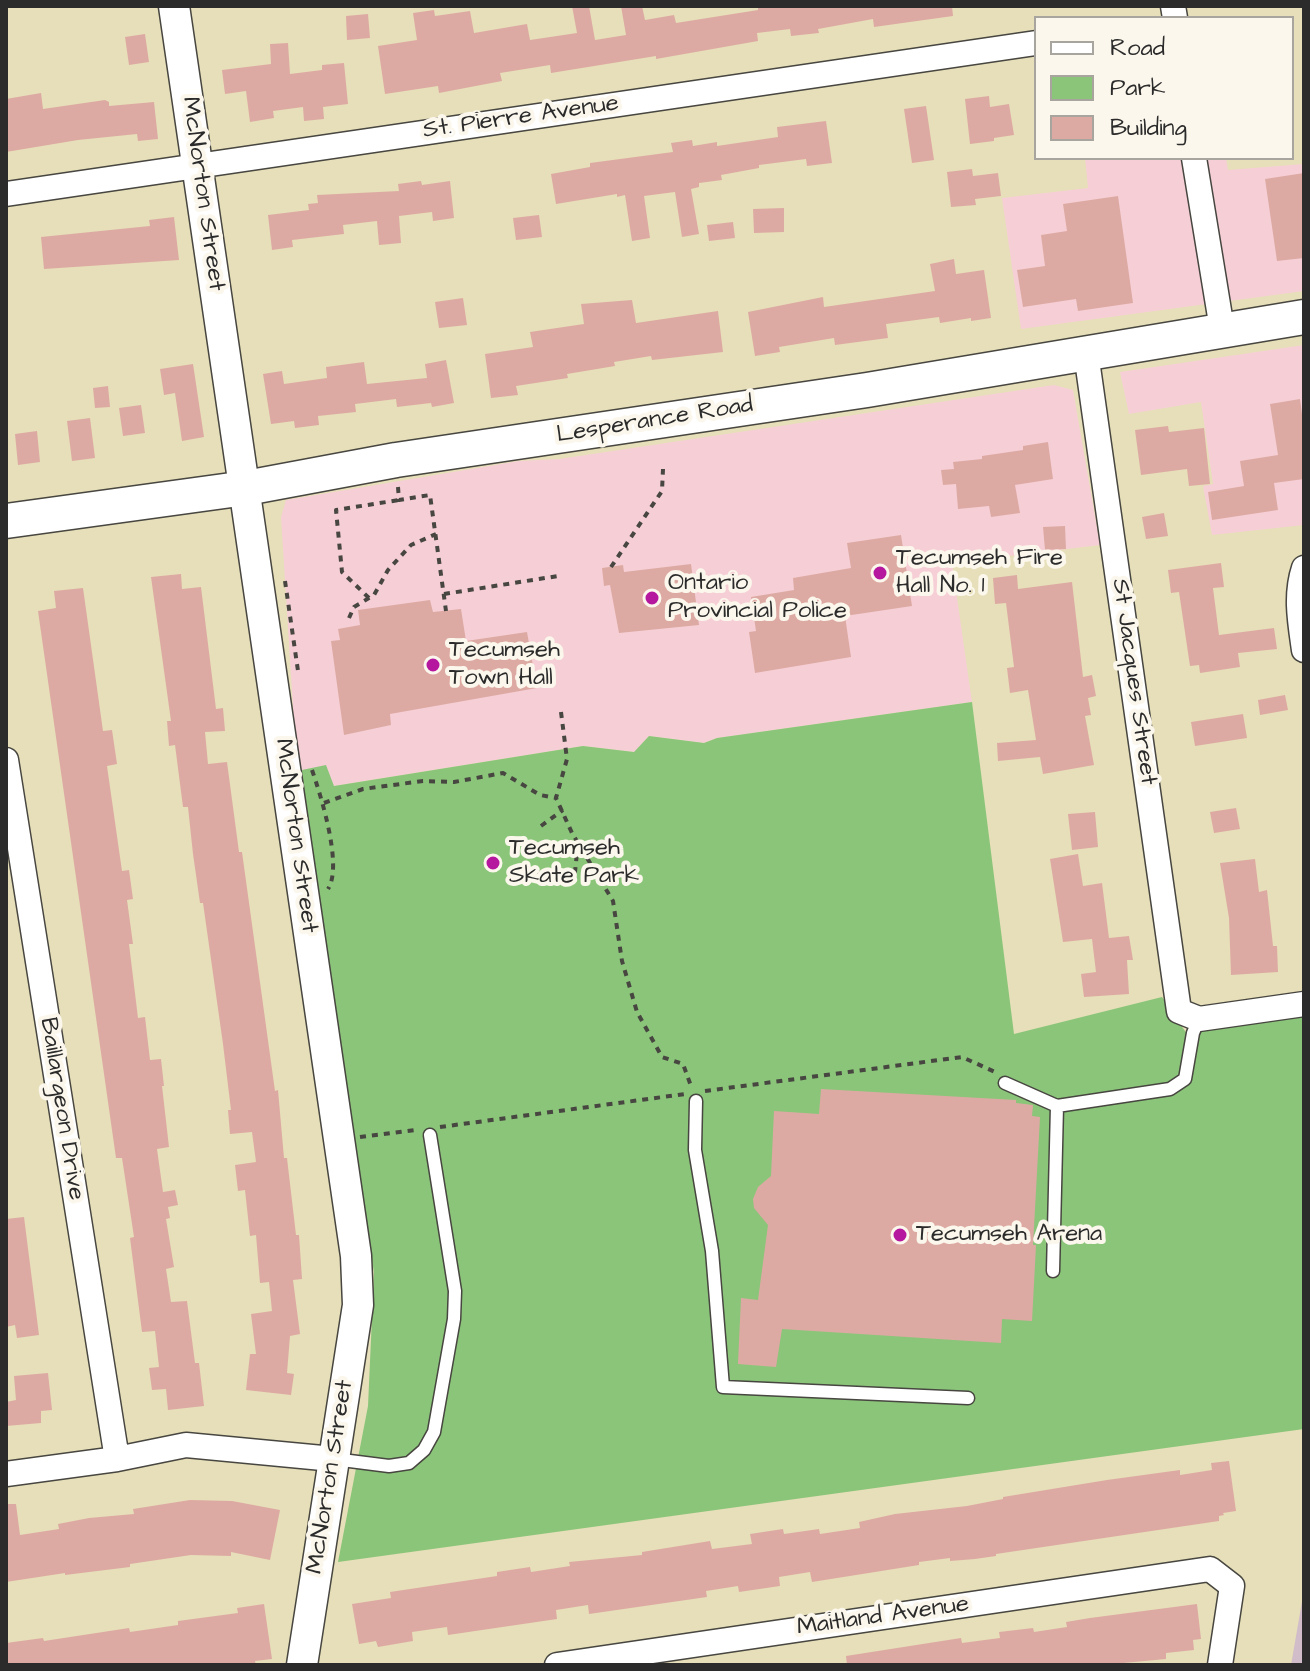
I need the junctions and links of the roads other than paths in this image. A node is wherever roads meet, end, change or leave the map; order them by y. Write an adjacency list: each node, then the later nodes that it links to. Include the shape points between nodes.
1 (174, 6): 4 (street, McNorton Street)
2 (1034, 43): 4 (street, St. Pierre Avenue)
3 (1194, 160): 7 (street)
4 (197, 165): 5 (street, St. Pierre Avenue); 9 (street, McNorton Street)
5 (6, 194)
6 (1304, 317): 7 (main road, Lesperance Road)
7 (1222, 329): 8 (main road, Lesperance Road)
8 (1086, 353): 9 (main road, Lesperance Road); 15 (street, St Jacques Street)
9 (246, 488): 10 (main road, Lesperance Road); 23 (street, McNorton Street, via 356,1256 358,1305)
10 (6, 521)
11 (1304, 568): 12 (street, via 1298,608)
12 (1304, 650)
13 (6, 760): 22 (street, Baillargeon Drive)
14 (1304, 1004): 15 (street)
15 (1189, 1015): 18 (lane, via 1193,1033 1185,1079 1170,1089)
16 (1004, 1079): 18 (lane)
17 (695, 1097): 21 (lane, via 695,1150 712,1251 723,1387)
18 (1057, 1106): 20 (lane)
19 (431, 1131): 23 (lane, via 455,1291 434,1432 409,1463 389,1466)
20 (1053, 1271)
21 (968, 1398)
22 (117, 1459): 23 (street, via 186,1445); 24 (street)
23 (333, 1459): 25 (street, McNorton Street)
24 (6, 1474)
25 (302, 1665)
26 (557, 1665): 27 (street, Maitland Avenue, via 1210,1569 1232,1586)
27 (1220, 1665)

